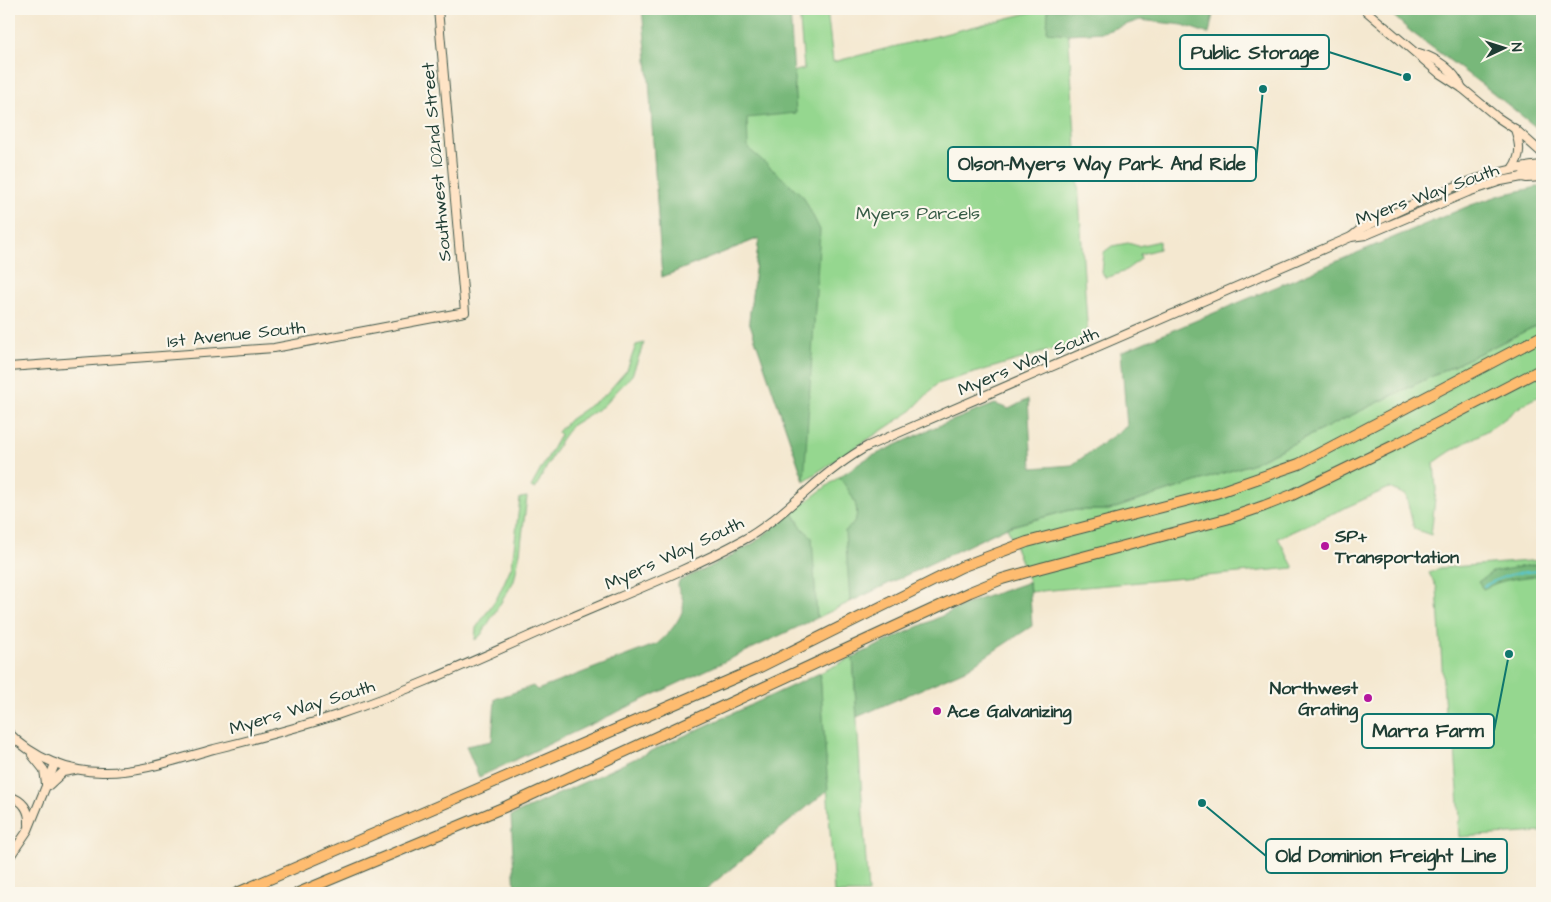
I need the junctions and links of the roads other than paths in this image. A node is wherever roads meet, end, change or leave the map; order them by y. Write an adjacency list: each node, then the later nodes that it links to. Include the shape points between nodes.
1 (438, 9): 11 (main road, Southwest 102nd Street)
2 (1364, 9): 3 (main road, via 1417,52 1444,65 1457,77 1462,88)
3 (1515, 129): 4 (main road); 6 (main road, via 1521,152)
4 (1542, 152)
5 (1542, 165): 6 (main road, Myers Way South)
6 (1512, 169): 10 (main road, Myers Way South, via 1447,189 1362,228)
7 (1542, 170): 8 (main road, via 1525,173)
8 (1522, 177): 9 (main road, Myers Way South); 10 (main road, Myers Way South, via 1468,192 1366,235)
9 (1542, 177)
10 (1351, 237): 18 (main road, Myers Way South, via 868,446 842,462 773,520 745,539 447,672 336,715 225,747 133,770)
11 (465, 312): 13 (main road, 1st Avenue South, via 274,348)
12 (1542, 336): 23 (highway, via 1299,464 1216,493 1027,542 961,567 758,668)
13 (9, 367)
14 (1542, 369): 24 (highway, via 1292,495 1226,519 1002,579 507,806)
15 (9, 733): 16 (main road, Myers Way South)
16 (28, 750): 17 (main road, Myers Way South); 19 (main road, via 44,770)
17 (55, 764): 18 (main road, Myers Way South); 19 (main road)
18 (84, 771): 19 (main road, via 63,772)
19 (46, 788): 21 (main road)
20 (9, 796): 21 (main road, via 27,810)
21 (28, 830): 22 (main road)
22 (9, 858)
23 (237, 893)
24 (298, 893)

